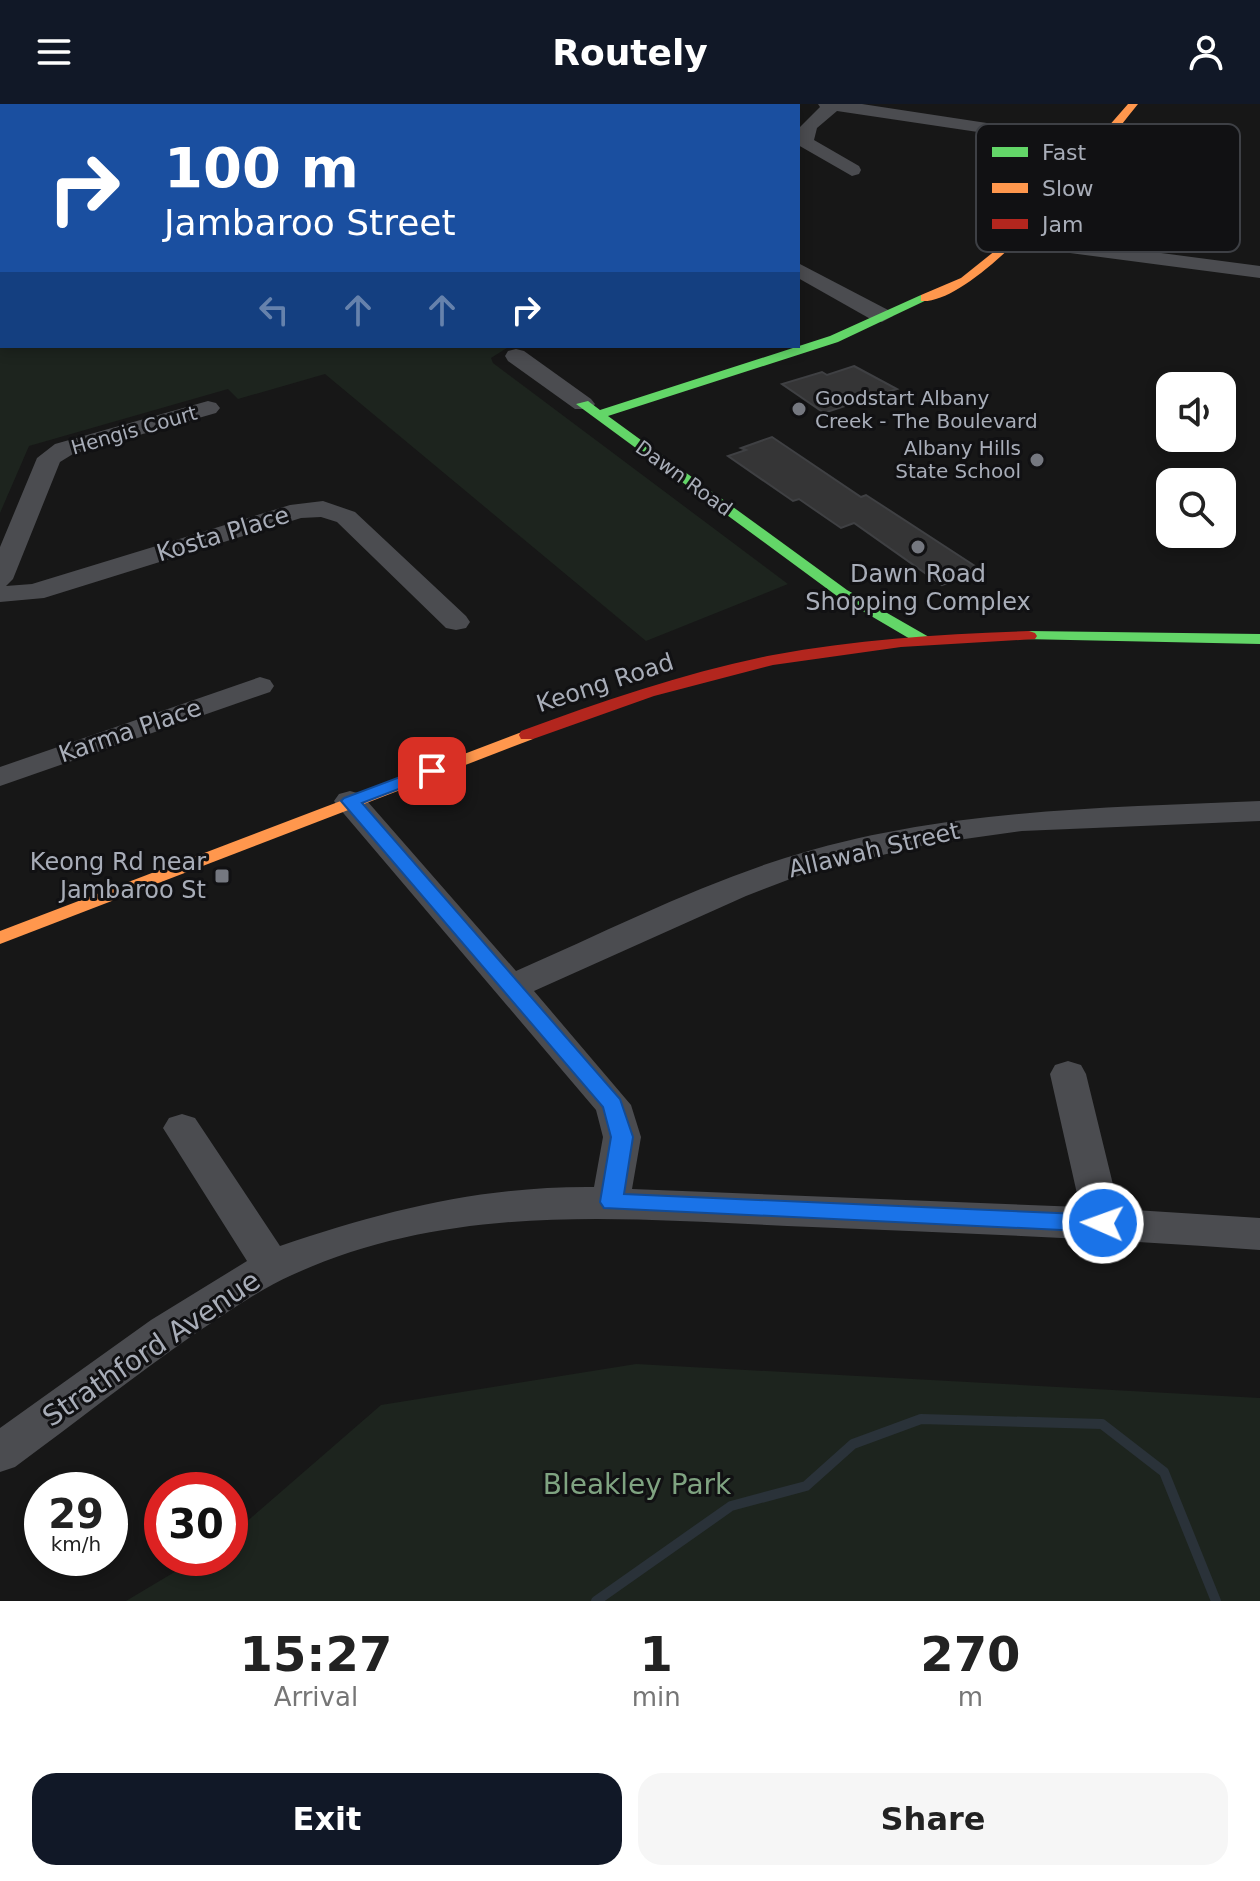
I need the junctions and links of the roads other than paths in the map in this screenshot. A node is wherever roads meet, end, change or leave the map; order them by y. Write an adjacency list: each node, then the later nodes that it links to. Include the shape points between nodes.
1 (1133, 104): 4 (street)
2 (830, 105): 3 (street); 5 (street, via 808,126 805,142)
3 (976, 124)
4 (1116, 124)
5 (852, 170)
6 (1000, 252): 10 (street, via 965,280)
7 (1108, 252): 9 (street)
8 (800, 270): 10 (street)
9 (1260, 272)
10 (882, 316): 11 (street); 15 (street, via 834,339)
11 (800, 336)
12 (765, 348): 15 (street)
13 (516, 356): 15 (street, Dawn Road)
14 (208, 408): 16 (street, Hengis Court, via 64,449 49,458)
15 (590, 410): 18 (street, Dawn Road)
16 (0, 579)
17 (0, 594): 19 (street, Kosta Place, via 34,592 299,510 323,509 346,517)
18 (852, 599): 21 (street, Dawn Road); 22 (street)
19 (456, 622)
20 (1260, 639): 21 (street, Keong Road, via 1044,635)
21 (923, 640): 22 (street, Keong Road)
22 (865, 646): 25 (street, Keong Road, via 712,673 596,709)
23 (260, 686): 24 (street, Karma Place)
24 (0, 777)
25 (350, 801): 27 (street, Keong Road); 28 (street)
26 (1260, 811): 28 (street, Allawah Street, via 1022,821 929,834 797,865)
27 (0, 938)
28 (511, 987): 31 (street, via 613,1105 622,1137)
29 (1068, 1074): 32 (street)
30 (182, 1128): 34 (street)
31 (611, 1202): 32 (street, Strathford Avenue); 34 (street, Strathford Avenue, via 428,1215)
32 (1103, 1223): 33 (street, Strathford Avenue)
33 (1260, 1234)
34 (272, 1266): 35 (street, Strathford Avenue, via 204,1306)
35 (0, 1453)

